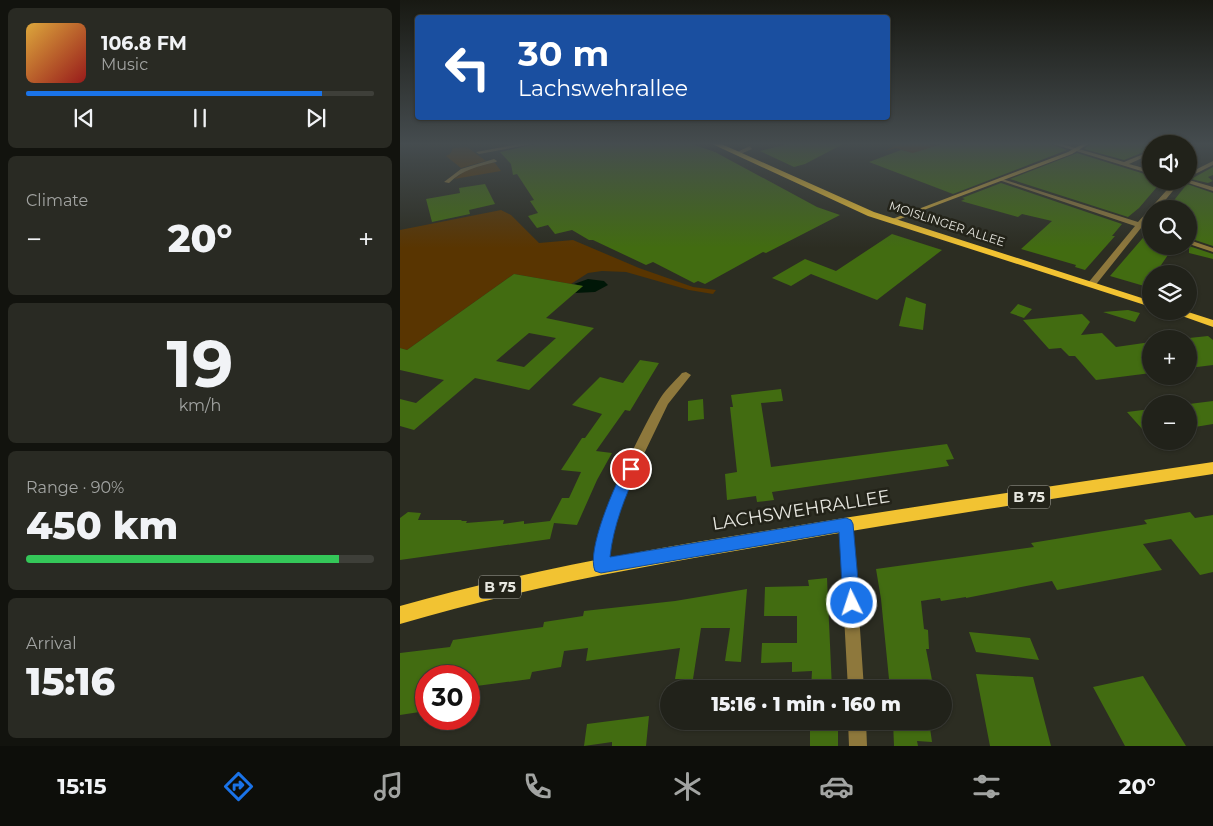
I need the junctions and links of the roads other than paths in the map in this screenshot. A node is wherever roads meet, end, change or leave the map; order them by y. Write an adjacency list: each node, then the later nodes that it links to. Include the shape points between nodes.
1 (450, 178): 5 (street)
2 (790, 178): 10 (main road, MOISLINGER ALLEE)
3 (1004, 178): 4 (main road)
4 (1001, 179): 10 (main road); 12 (street)
5 (447, 182)
6 (1197, 185): 8 (street)
7 (1170, 190): 9 (street)
8 (1213, 190)
9 (1161, 200)
10 (890, 221): 16 (main road, MOISLINGER ALLEE)
11 (1142, 222): 12 (street)
12 (1139, 225): 13 (street); 16 (street)
13 (1142, 226)
14 (1197, 245): 15 (street)
15 (1213, 250)
16 (1091, 285): 17 (main road, MOISLINGER ALLEE)
17 (1142, 301)
18 (1197, 319): 19 (main road)
19 (1213, 324)
20 (686, 375): 23 (street, via 664,402 622,485 604,540)
21 (1213, 468): 22 (main road, LACHSWEHRALLEE / B 75)
22 (846, 524): 23 (main road, LACHSWEHRALLEE / B 75); 25 (street)
23 (601, 566): 24 (main road, LACHSWEHRALLEE / B 75, via 487,590)
24 (400, 615)
25 (855, 680)
26 (857, 730): 27 (street)
27 (858, 746)

